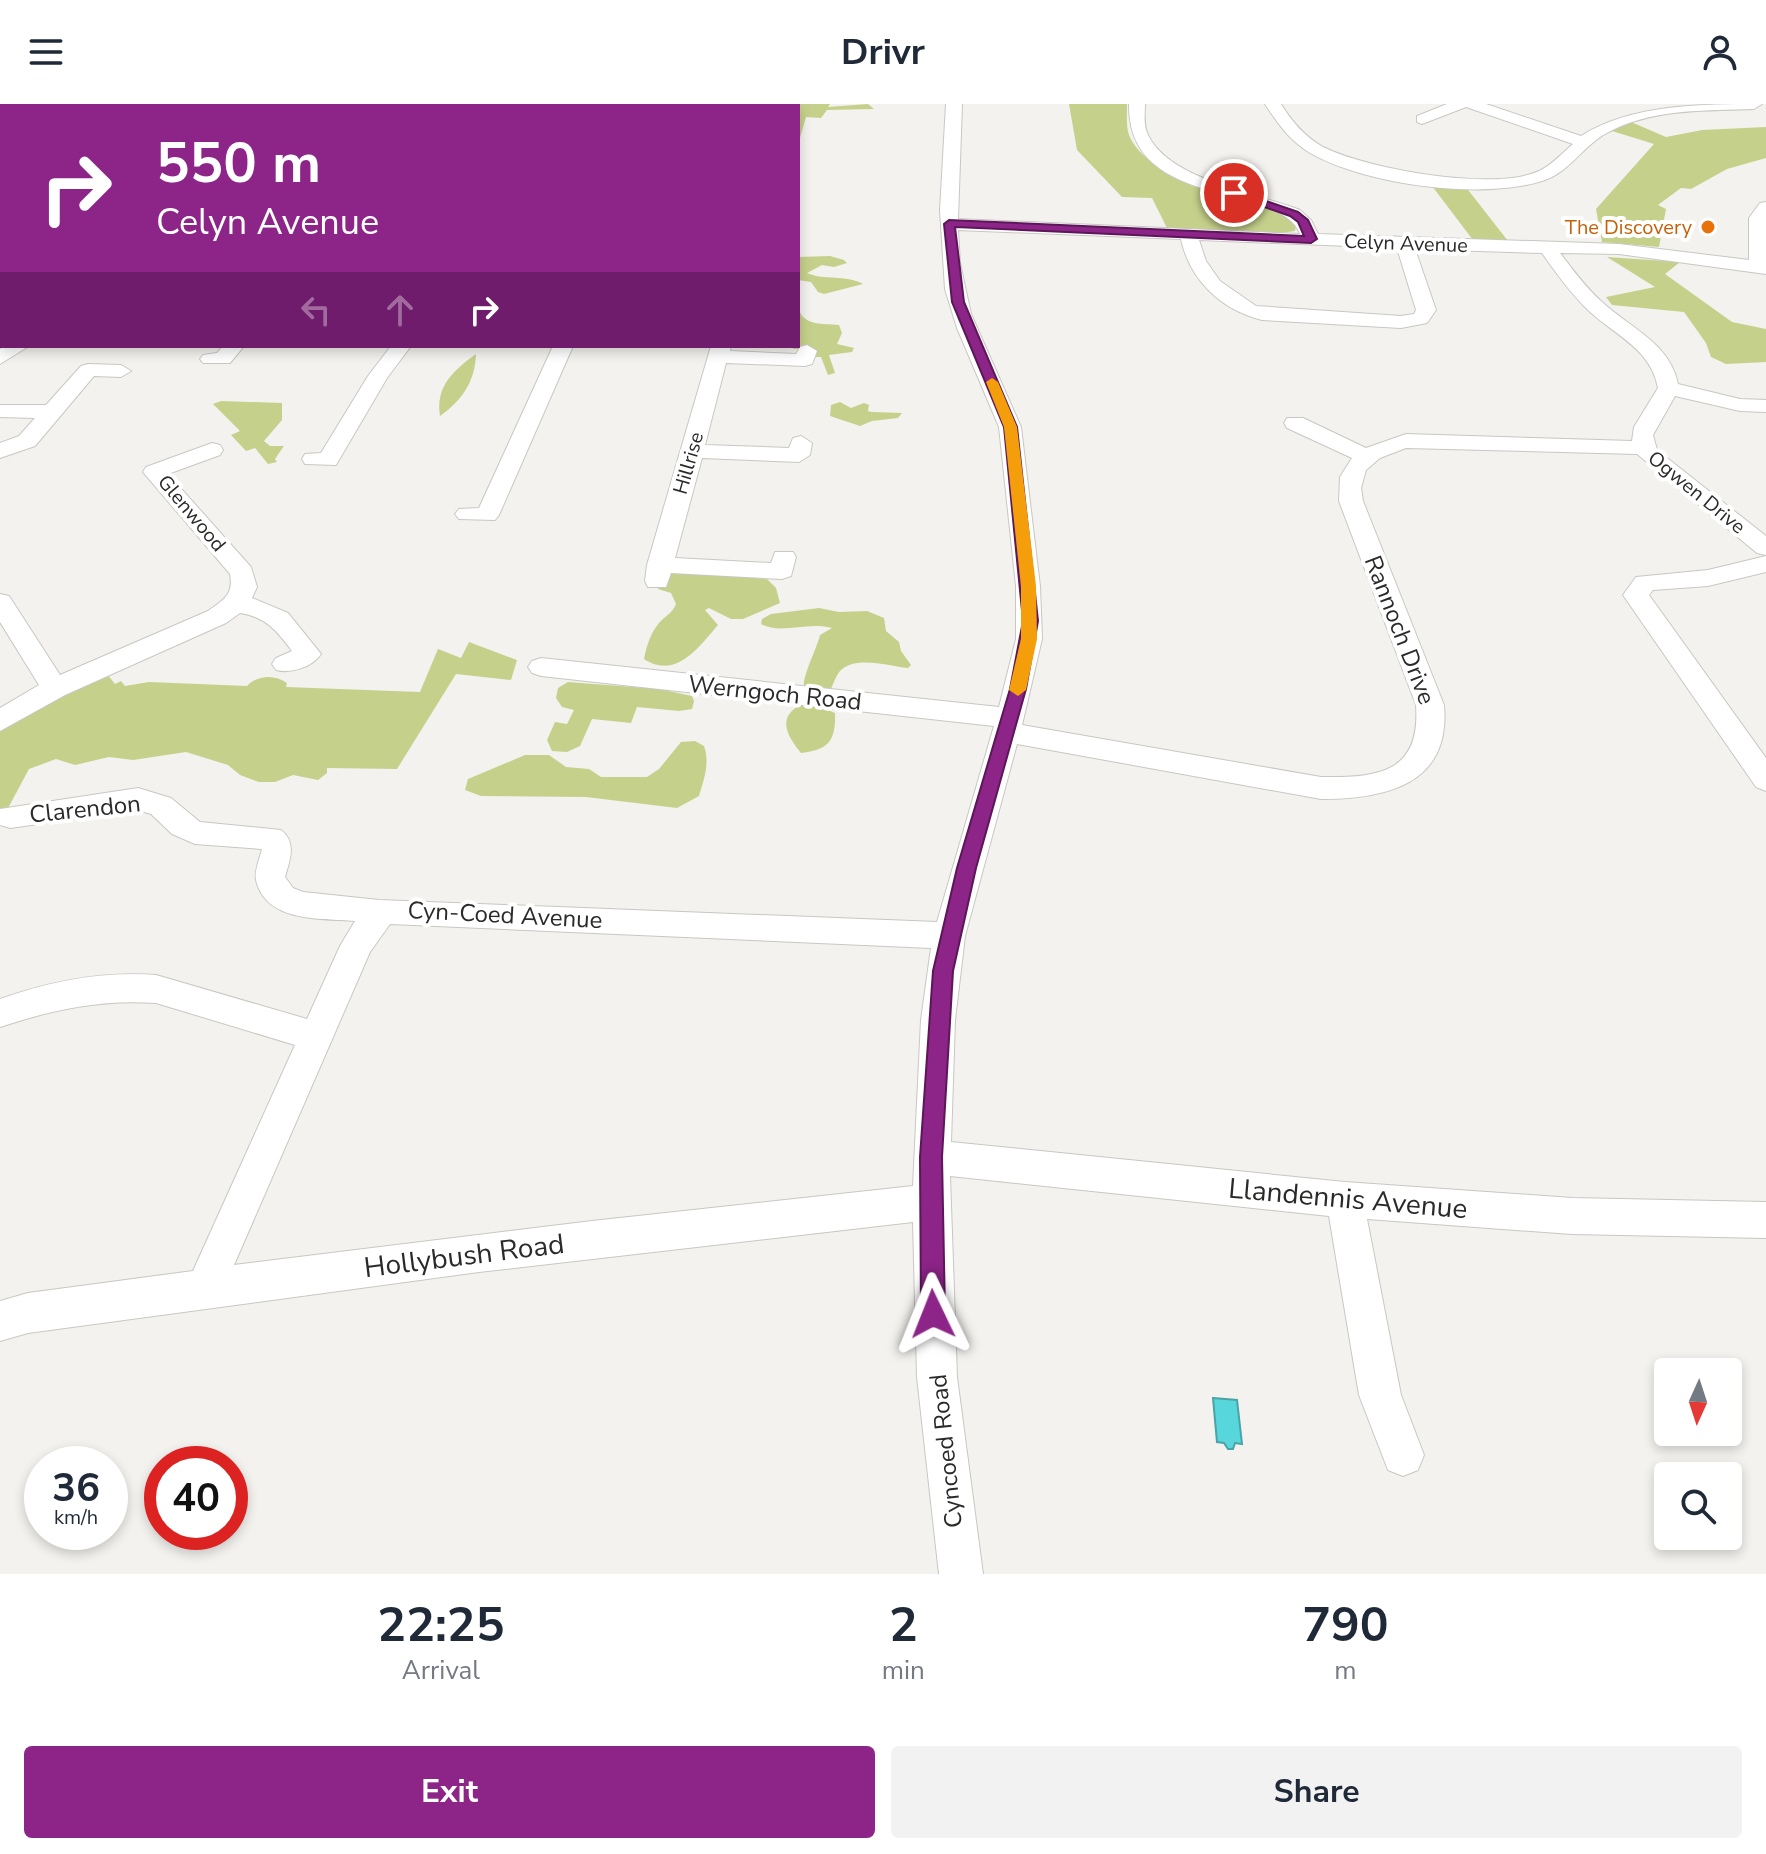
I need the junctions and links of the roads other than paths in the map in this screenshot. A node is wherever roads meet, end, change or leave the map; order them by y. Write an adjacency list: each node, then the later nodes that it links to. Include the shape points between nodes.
1 (954, 104): 10 (street, Cyncoed Road)
2 (1137, 104): 12 (street, via 1140,136 1164,162 1210,185 1294,214)
3 (1273, 104): 8 (street, via 1287,126 1323,152 1374,172 1417,180 1534,178 1555,168)
4 (1461, 104): 7 (street)
5 (1471, 104): 8 (street)
6 (1754, 104): 8 (street, via 1644,114 1612,124)
7 (1422, 119)
8 (1583, 142)
9 (1766, 207): 15 (street, via 1758,218)
10 (949, 224): 11 (street, Celyn Avenue); 45 (street, Cyncoed Road, via 958,302 1007,417 1016,467 1030,621)
11 (1189, 234): 12 (street, Celyn Avenue); 13 (street, via 1195,259 1239,309 1401,322 1420,319 1426,310)
12 (1311, 239): 13 (street, Celyn Avenue)
13 (1404, 243): 14 (street, Celyn Avenue)
14 (1547, 247): 15 (street, Celyn Avenue, via 1647,251); 23 (street, via 1597,308 1655,354)
15 (1762, 267)
16 (232, 348): 21 (street, via 223,359)
17 (399, 348): 34 (street, via 328,460)
18 (562, 348): 35 (street, via 487,515)
19 (807, 351): 20 (street, via 805,360)
20 (720, 352): 32 (street, Hillrise)
21 (210, 359)
22 (121, 371): 26 (street, via 88,370)
23 (1668, 388): 24 (street); 29 (street, Ogwen Drive, via 1642,429)
24 (1766, 406)
25 (0, 411): 26 (street)
26 (52, 412): 31 (street, via 27,441)
27 (1295, 423): 33 (street)
28 (801, 443): 32 (street, via 799,455)
29 (1644, 448): 33 (street, via 1425,441 1390,445); 36 (street, Ogwen Drive)
30 (212, 450): 40 (street, Glenwood, via 154,472 242,572 245,587)
31 (0, 451)
32 (691, 451): 37 (street, Hillrise, via 658,573 782,571)
33 (1366, 456): 45 (street, Rannoch Drive, via 1352,471 1348,491 1434,722 1426,751 1410,770 1372,785 1321,788)
34 (313, 459)
35 (467, 514)
36 (1766, 548)
37 (784, 557)
38 (1766, 564): 46 (street, via 1708,578 1645,583 1636,595)
39 (0, 602): 43 (street)
40 (236, 604): 41 (street, via 278,615 308,654); 43 (street)
41 (285, 664)
42 (541, 667): 45 (street, Werngoch Road)
43 (55, 688): 44 (street)
44 (0, 721)
45 (1008, 725): 49 (street, Cyncoed Road)
46 (1766, 780)
47 (10, 817): 48 (street, Clarendon, via 151,801 195,833 270,838 277,851 270,877 285,899)
48 (380, 913): 49 (street, Cyn-Coed Avenue, via 391,909); 51 (street, Cyn-Coed Avenue, via 356,946)
49 (949, 936): 52 (street, Cyncoed Road, via 938,1020)
50 (0, 1013): 51 (street, via 66,994 133,987 156,989)
51 (316, 1037): 56 (street, Cyn-Coed Avenue)
52 (931, 1157): 53 (street, Llandennis Avenue); 54 (street, Cyncoed Road)
53 (1345, 1200): 55 (street, Llandennis Avenue, via 1572,1216); 58 (street, via 1380,1395)
54 (931, 1202): 56 (street, Hollybush Road); 59 (street, Cyncoed Road, via 937,1377)
55 (1766, 1220)
56 (205, 1288): 57 (street, Hollybush Road)
57 (0, 1321)
58 (1403, 1455)
59 (961, 1574)

